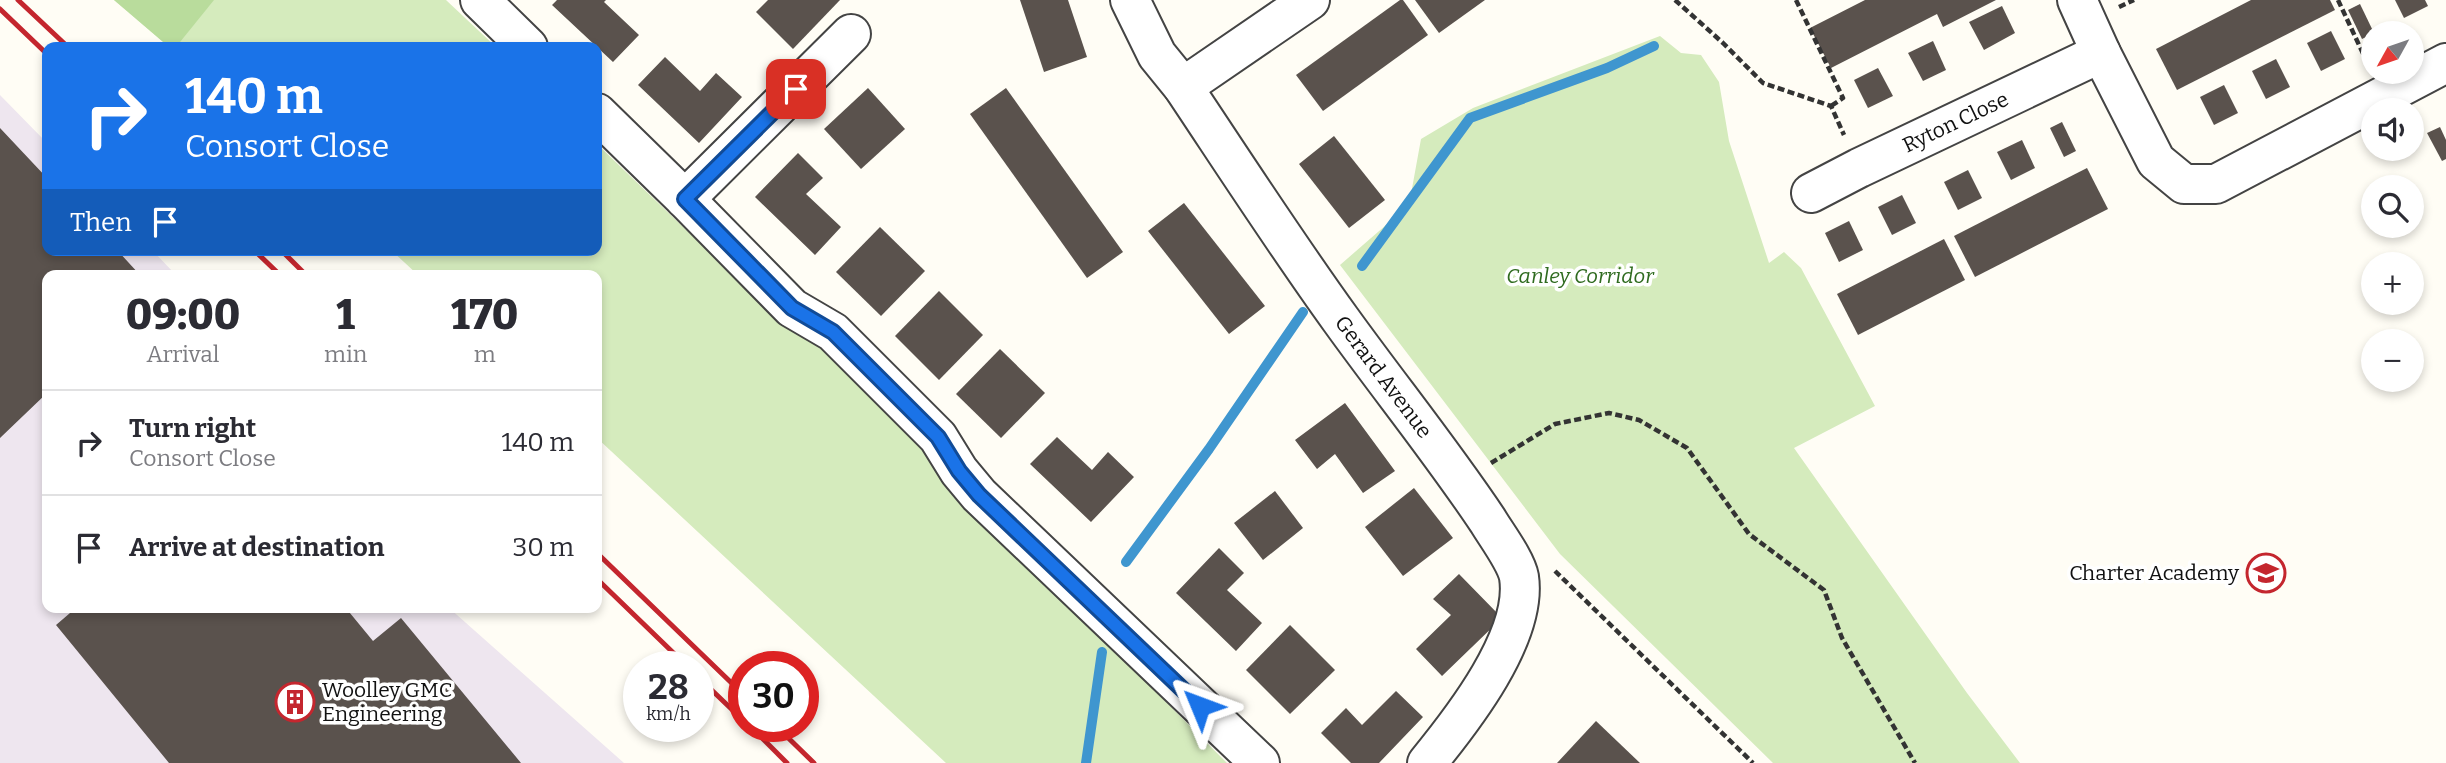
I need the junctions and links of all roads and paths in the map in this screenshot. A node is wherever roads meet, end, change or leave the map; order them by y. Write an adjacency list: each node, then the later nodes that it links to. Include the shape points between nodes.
1 (481, 0): 9 (street)
2 (1130, 0): 12 (street, Gerard Avenue, via 1157,55)
3 (1310, 0): 12 (street)
4 (1675, 0): 14 (path, via 1763,83)
5 (1796, 0): 14 (path, via 1843,98)
6 (2077, 0): 10 (street)
7 (2338, 0): 13 (path)
8 (851, 34): 19 (street)
9 (523, 42)
10 (2101, 54): 15 (street, via 2156,161 2184,184 2216,184); 17 (street, Ryton Close)
11 (2446, 64): 13 (street)
12 (1183, 87): 20 (street, Gerard Avenue, via 1340,320)
13 (2383, 98)
14 (1831, 106): 17 (path)
15 (2361, 109)
16 (602, 118): 19 (street)
17 (1858, 168): 18 (street, Ryton Close)
18 (1811, 193)
19 (685, 199): 22 (street, via 792,308 833,332 938,437 979,495)
20 (1462, 482): 21 (street, Gerard Avenue); 25 (path, via 1555,425 1608,413 1639,420 1687,448 1749,534 1824,590 1842,638)
21 (1506, 550): 23 (street, Gerard Avenue, via 1519,575 1513,632 1468,709); 24 (path, via 1557,572)
22 (1260, 763)
23 (1427, 763)
24 (1753, 763)
25 (1915, 763)

